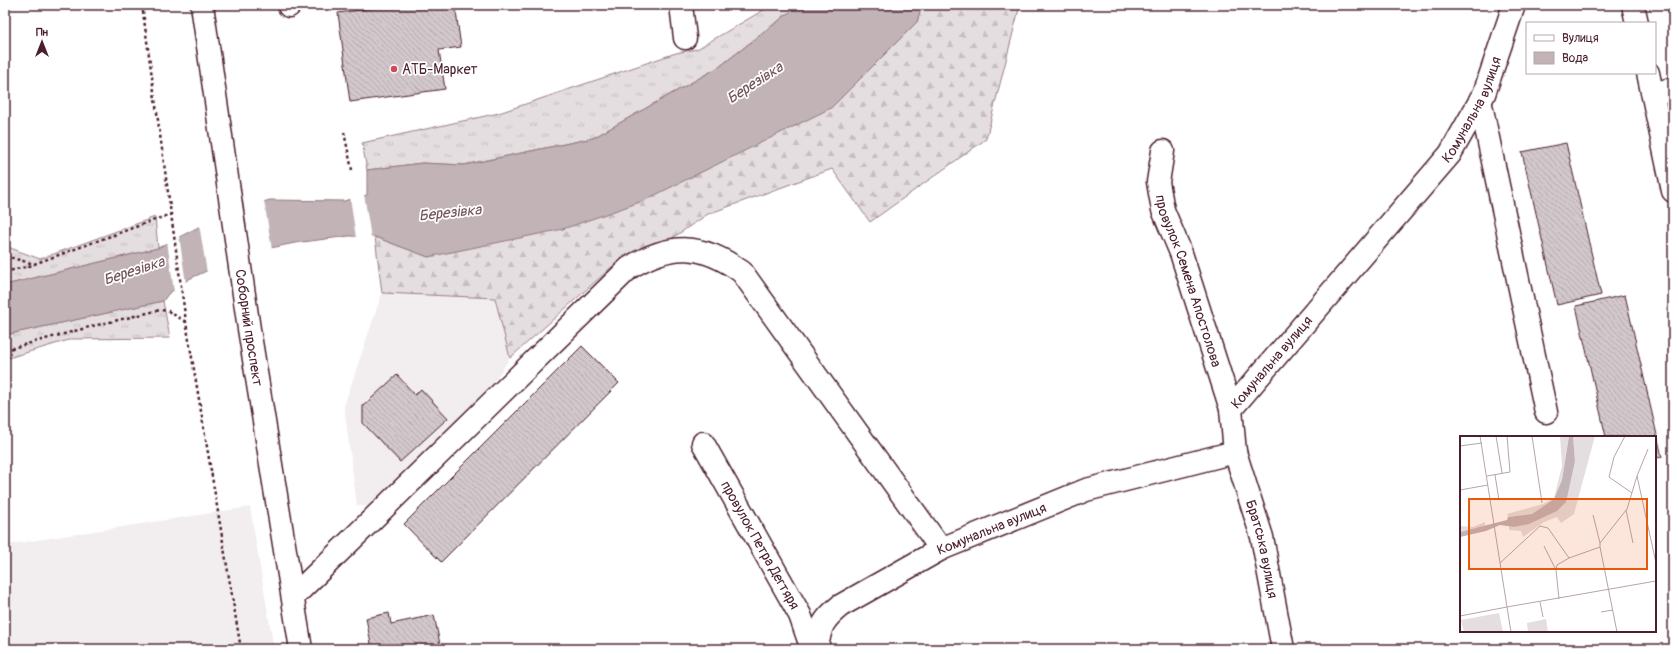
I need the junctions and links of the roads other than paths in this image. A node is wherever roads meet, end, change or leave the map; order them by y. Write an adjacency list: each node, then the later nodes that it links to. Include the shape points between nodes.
1 (202, 5): 17 (main road, Соборний проспект, via 249,329)
2 (681, 5): 6 (main road)
3 (1514, 5): 9 (main road, Комунальна вулиця)
4 (1633, 5): 5 (main road)
5 (1637, 22)
6 (685, 38)
7 (1649, 74): 8 (main road)
8 (1663, 92): 11 (main road)
9 (1480, 100): 12 (main road, Комунальна вулиця, via 1450,154); 13 (main road)
10 (1162, 151): 12 (main road, провулок Семена Апостолова, via 1158,182 1163,210 1182,252)
11 (1673, 191)
12 (1231, 409): 15 (main road, Комунальна вулиця)
13 (1546, 412)
14 (704, 443): 19 (main road, провулок Петра Дегтяря, via 800,615)
15 (1234, 452): 16 (main road, Комунальна вулиця, via 1086,490); 21 (main road, Братська вулиця, via 1262,537)
16 (941, 549): 17 (main road, via 742,272 725,260 706,252 666,250 646,257 629,268); 20 (main road, Комунальна вулиця, via 840,606 826,618 818,636)
17 (293, 597): 18 (main road, Соборний проспект)
18 (301, 649)
19 (812, 649)
20 (817, 649)
21 (1282, 649)

